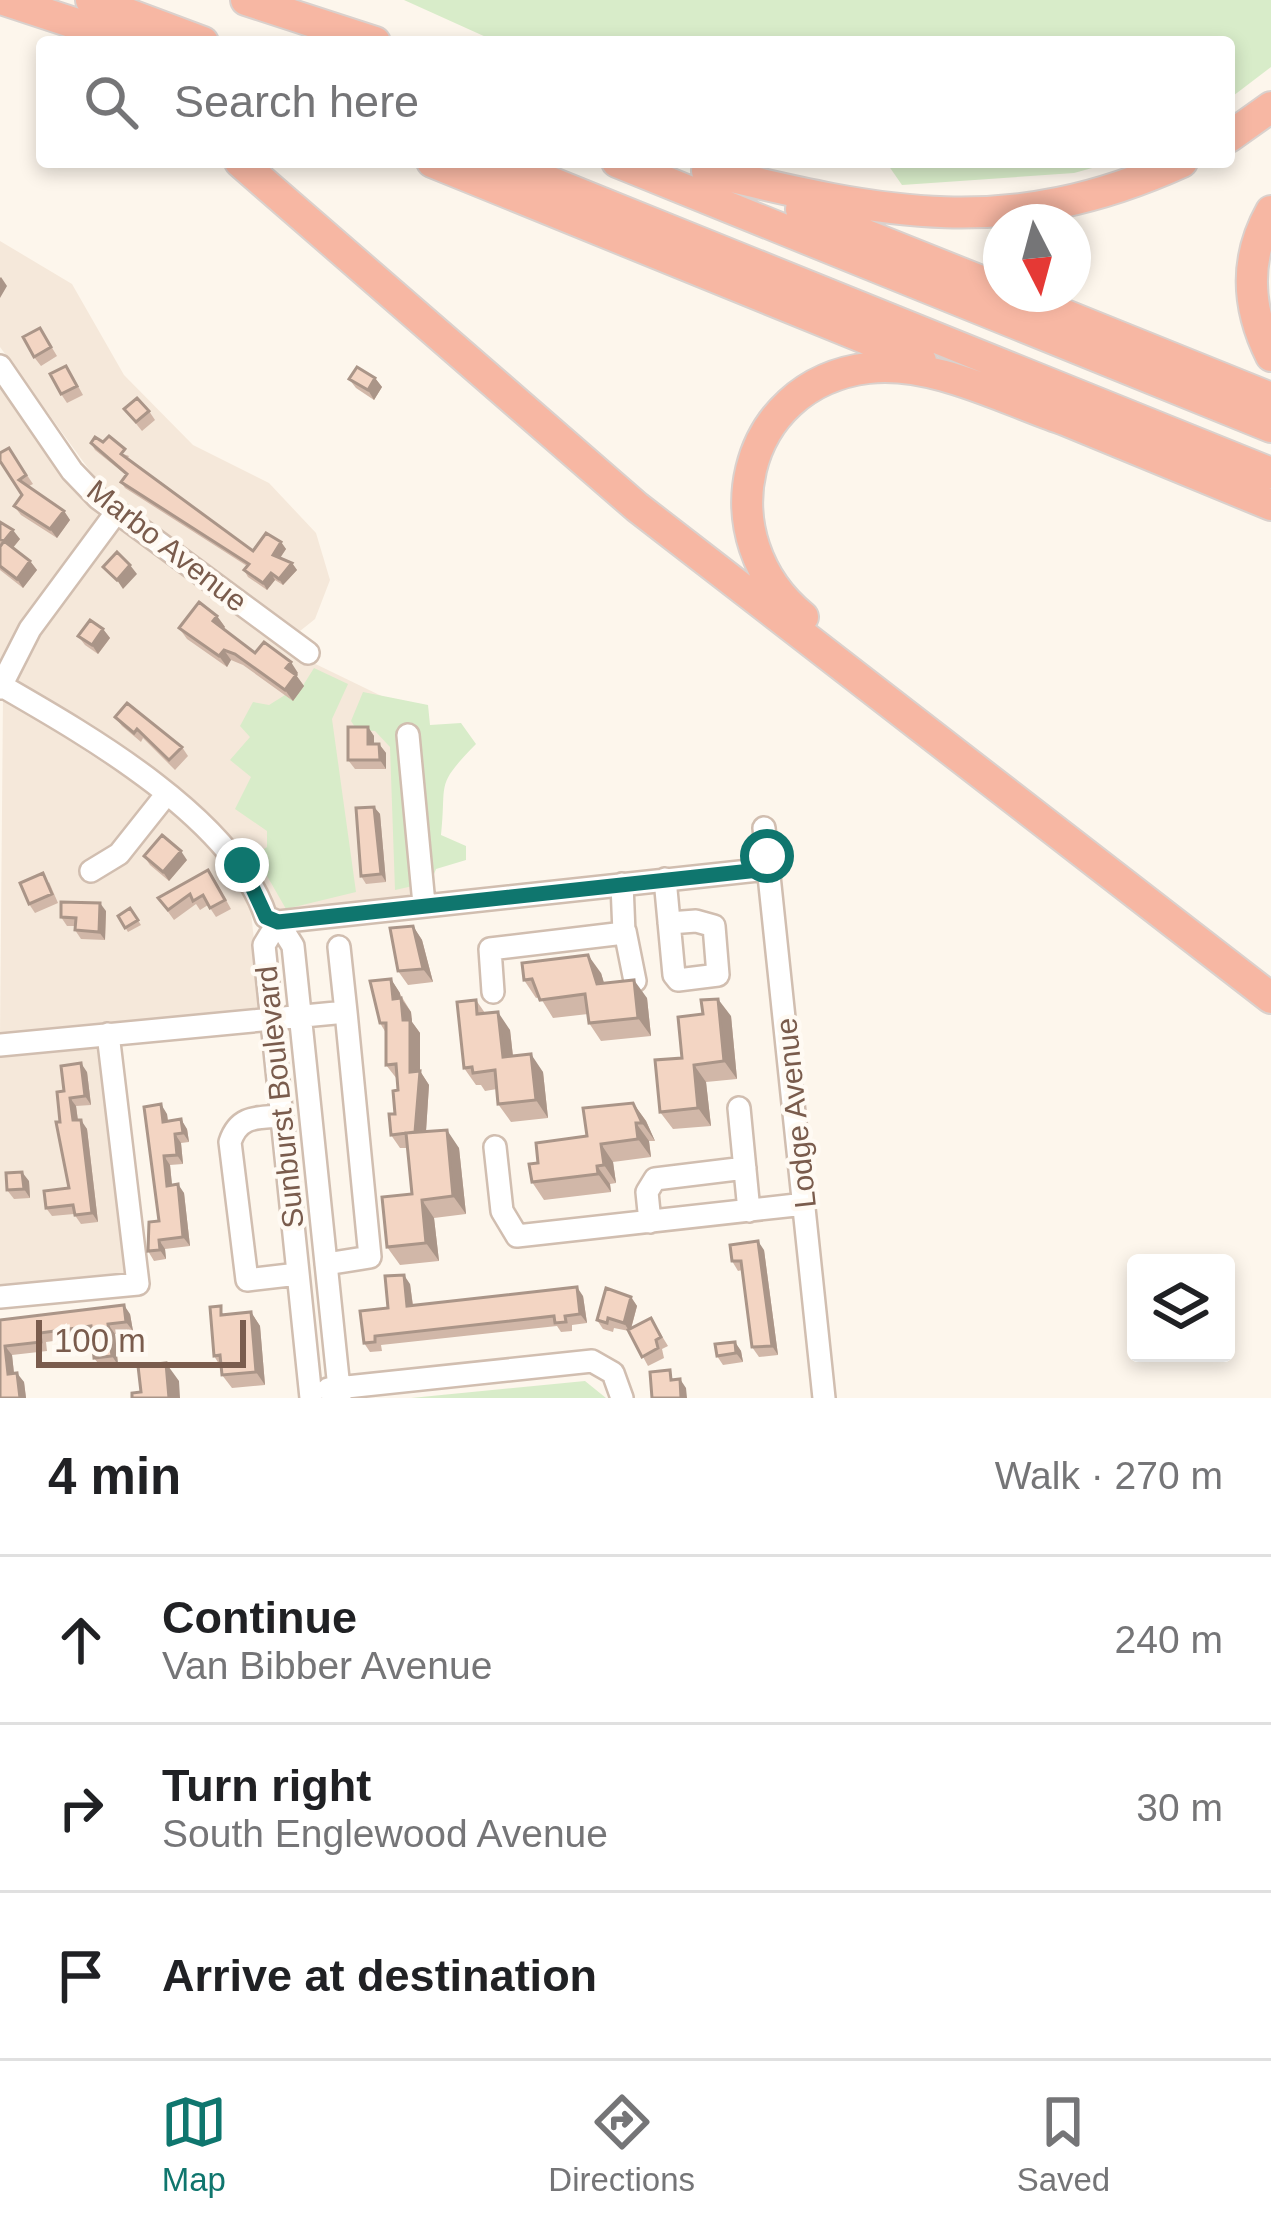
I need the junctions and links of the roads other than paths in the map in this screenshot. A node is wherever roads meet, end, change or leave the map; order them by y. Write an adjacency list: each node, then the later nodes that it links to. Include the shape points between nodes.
1 (4, 0): 7 (highway)
2 (91, 0): 8 (highway)
3 (215, 0): 9 (highway)
4 (246, 0): 10 (highway)
5 (0, 8): 6 (highway)
6 (61, 36)
7 (114, 36)
8 (187, 36)
9 (305, 36)
10 (357, 36)
11 (1271, 107): 12 (highway)
12 (1235, 133)
13 (247, 168): 48 (highway, via 637,507)
14 (447, 168): 26 (highway)
15 (516, 168): 28 (highway)
16 (631, 168): 27 (highway)
17 (701, 168): 21 (highway)
18 (704, 168): 19 (highway, via 856,206 964,214 1090,196)
19 (1166, 168)
20 (1271, 211): 23 (highway, via 1250,288)
21 (983, 282)
22 (1058, 312): 25 (highway)
23 (1271, 356)
24 (0, 366): 30 (street, Marbo Avenue, via 72,470)
25 (1271, 398)
26 (1062, 419): 29 (highway); 45 (highway, via 903,369 831,377 785,408 760,446 749,476 749,538 761,569 793,609)
27 (1271, 427)
28 (1271, 473)
29 (1271, 505)
30 (116, 514): 31 (street, Marbo Avenue); 32 (street, via 30,629)
31 (308, 653)
32 (1, 687): 34 (street)
33 (408, 735): 40 (street)
34 (166, 796): 37 (street, via 119,854); 41 (street, via 242,865 266,917)
35 (764, 828): 36 (street, Lodge Avenue)
36 (769, 869): 38 (street); 58 (street, Lodge Avenue)
37 (91, 872)
38 (665, 879): 39 (street); 42 (street)
39 (622, 884): 40 (street); 43 (street)
40 (424, 904): 41 (street)
41 (278, 922): 50 (street, Sunburst Boulevard, via 264,946); 51 (street, Sunburst Boulevard, via 293,946)
42 (669, 923)
43 (625, 931): 46 (street); 47 (street, via 490,949)
44 (339, 947): 49 (street)
45 (1271, 977)
46 (635, 981)
47 (493, 992)
48 (1271, 998)
49 (346, 1012): 51 (street); 61 (street, via 370,1257)
50 (271, 1018): 51 (street); 52 (street); 55 (street, Sunburst Boulevard)
51 (300, 1018): 61 (street, Sunburst Boulevard)
52 (108, 1034): 53 (street); 63 (street, via 138,1284)
53 (0, 1045)
54 (739, 1108): 57 (street)
55 (282, 1116): 62 (street, Sunburst Boulevard); 62 (street, via 245,1119 230,1142 247,1280)
56 (495, 1147): 60 (street, via 502,1211 517,1236)
57 (745, 1168): 59 (street); 60 (street, via 655,1179 647,1192)
58 (805, 1204): 59 (street); 67 (street, Lodge Avenue)
59 (749, 1211): 60 (street)
60 (650, 1222)
61 (326, 1264): 64 (street, Sunburst Boulevard)
62 (298, 1274): 65 (street, Sunburst Boulevard)
63 (0, 1297)
64 (340, 1393): 65 (street); 66 (street, via 592,1361 614,1373)
65 (311, 1395)
66 (622, 1398)
67 (824, 1398)

